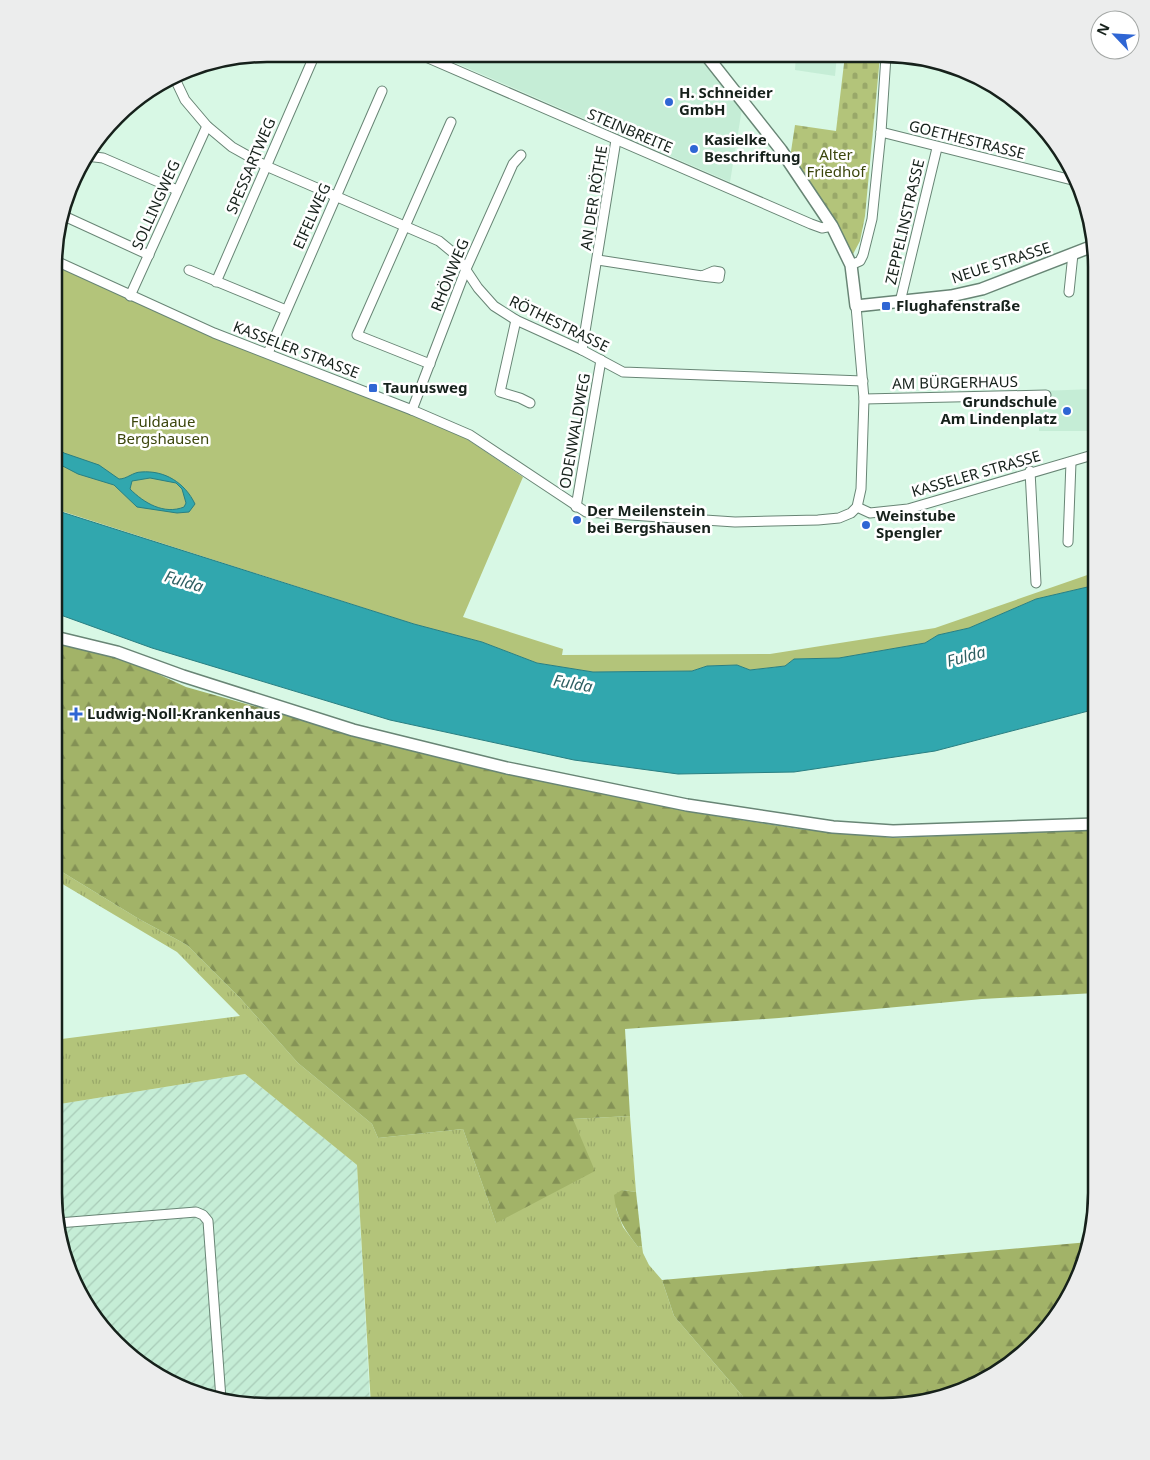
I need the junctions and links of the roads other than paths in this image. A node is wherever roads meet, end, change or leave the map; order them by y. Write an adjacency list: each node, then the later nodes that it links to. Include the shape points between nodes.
1 (311, 62): 14 (street, SPESSARTWEG)
2 (437, 62): 10 (street, STEINBREITE)
3 (712, 62): 20 (street, via 781,150)
4 (886, 62): 9 (street)
5 (177, 84): 8 (street, RÖTHESTRASSE, via 185,100)
6 (382, 91): 17 (street, EIFELWEG)
7 (451, 122): 19 (street)
8 (207, 126): 14 (street, RÖTHESTRASSE, via 232,147); 16 (street, SOLLINGWEG)
9 (881, 132): 11 (street, GOETHESTRASSE); 26 (street, via 866,247 860,261)
10 (616, 140): 20 (street, STEINBREITE, via 811,224 822,228); 24 (street, AN DER RÖTHE)
11 (937, 148): 15 (street, GOETHESTRASSE); 33 (street, ZEPPELINSTRASSE)
12 (521, 155): 27 (street, RHÖNWEG, via 513,164)
13 (95, 157): 16 (street)
14 (266, 166): 17 (street, RÖTHESTRASSE); 30 (street, SPESSARTWEG)
15 (1067, 179)
16 (177, 190): 23 (street, SOLLINGWEG)
17 (336, 196): 19 (street, RÖTHESTRASSE); 35 (street, EIFELWEG)
18 (68, 218): 23 (street)
19 (404, 226): 27 (street, RÖTHESTRASSE, via 438,241 456,255); 40 (street, via 357,335)
20 (832, 226): 26 (street)
21 (1087, 249): 22 (street, NEUE STRASSE)
22 (1073, 254): 31 (street); 33 (street, NEUE STRASSE, via 982,289)
23 (149, 255): 32 (street, SOLLINGWEG)
24 (598, 260): 29 (street, AN DER RÖTHE); 37 (street, AN DER RÖTHE)
25 (62, 265): 32 (street, KASSELER STRASSE)
26 (850, 265): 34 (street)
27 (466, 269): 36 (street, RÖTHESTRASSE, via 494,306); 40 (street, RHÖNWEG)
28 (189, 270): 30 (street)
29 (702, 276)
30 (216, 282): 35 (street)
31 (1069, 292)
32 (130, 296): 38 (street, KASSELER STRASSE)
33 (900, 302): 34 (street, NEUE STRASSE)
34 (856, 306): 41 (street)
35 (286, 310): 38 (street, EIFELWEG)
36 (516, 320): 37 (street, RÖTHESTRASSE); 44 (street, via 500,392)
37 (582, 350): 39 (street, RÖTHESTRASSE)
38 (268, 353): 45 (street, KASSELER STRASSE)
39 (601, 360): 41 (street, RÖTHESTRASSE, via 623,372); 49 (street, ODENWALDWEG)
40 (430, 364): 45 (street, RHÖNWEG)
41 (863, 381): 43 (street)
42 (1046, 395): 43 (street, AM BÜRGERHAUS)
43 (864, 399): 50 (street, via 861,489)
44 (530, 403)
45 (412, 410): 49 (street, KASSELER STRASSE, via 479,441)
46 (1088, 457): 47 (street, KASSELER STRASSE)
47 (1071, 462): 48 (street, KASSELER STRASSE); 51 (street)
48 (1030, 471): 50 (street, KASSELER STRASSE, via 908,509 870,513); 52 (street)
49 (576, 507): 50 (street, KASSELER STRASSE, via 596,514 735,522 839,518)
50 (857, 507)
51 (1068, 542)
52 (1036, 582)
53 (62, 639): 54 (street, via 117,652 353,730 507,768 687,806 833,827 894,831)
54 (1088, 824)
55 (65, 1222): 56 (street, via 196,1212 203,1215 208,1221)
56 (221, 1393)

